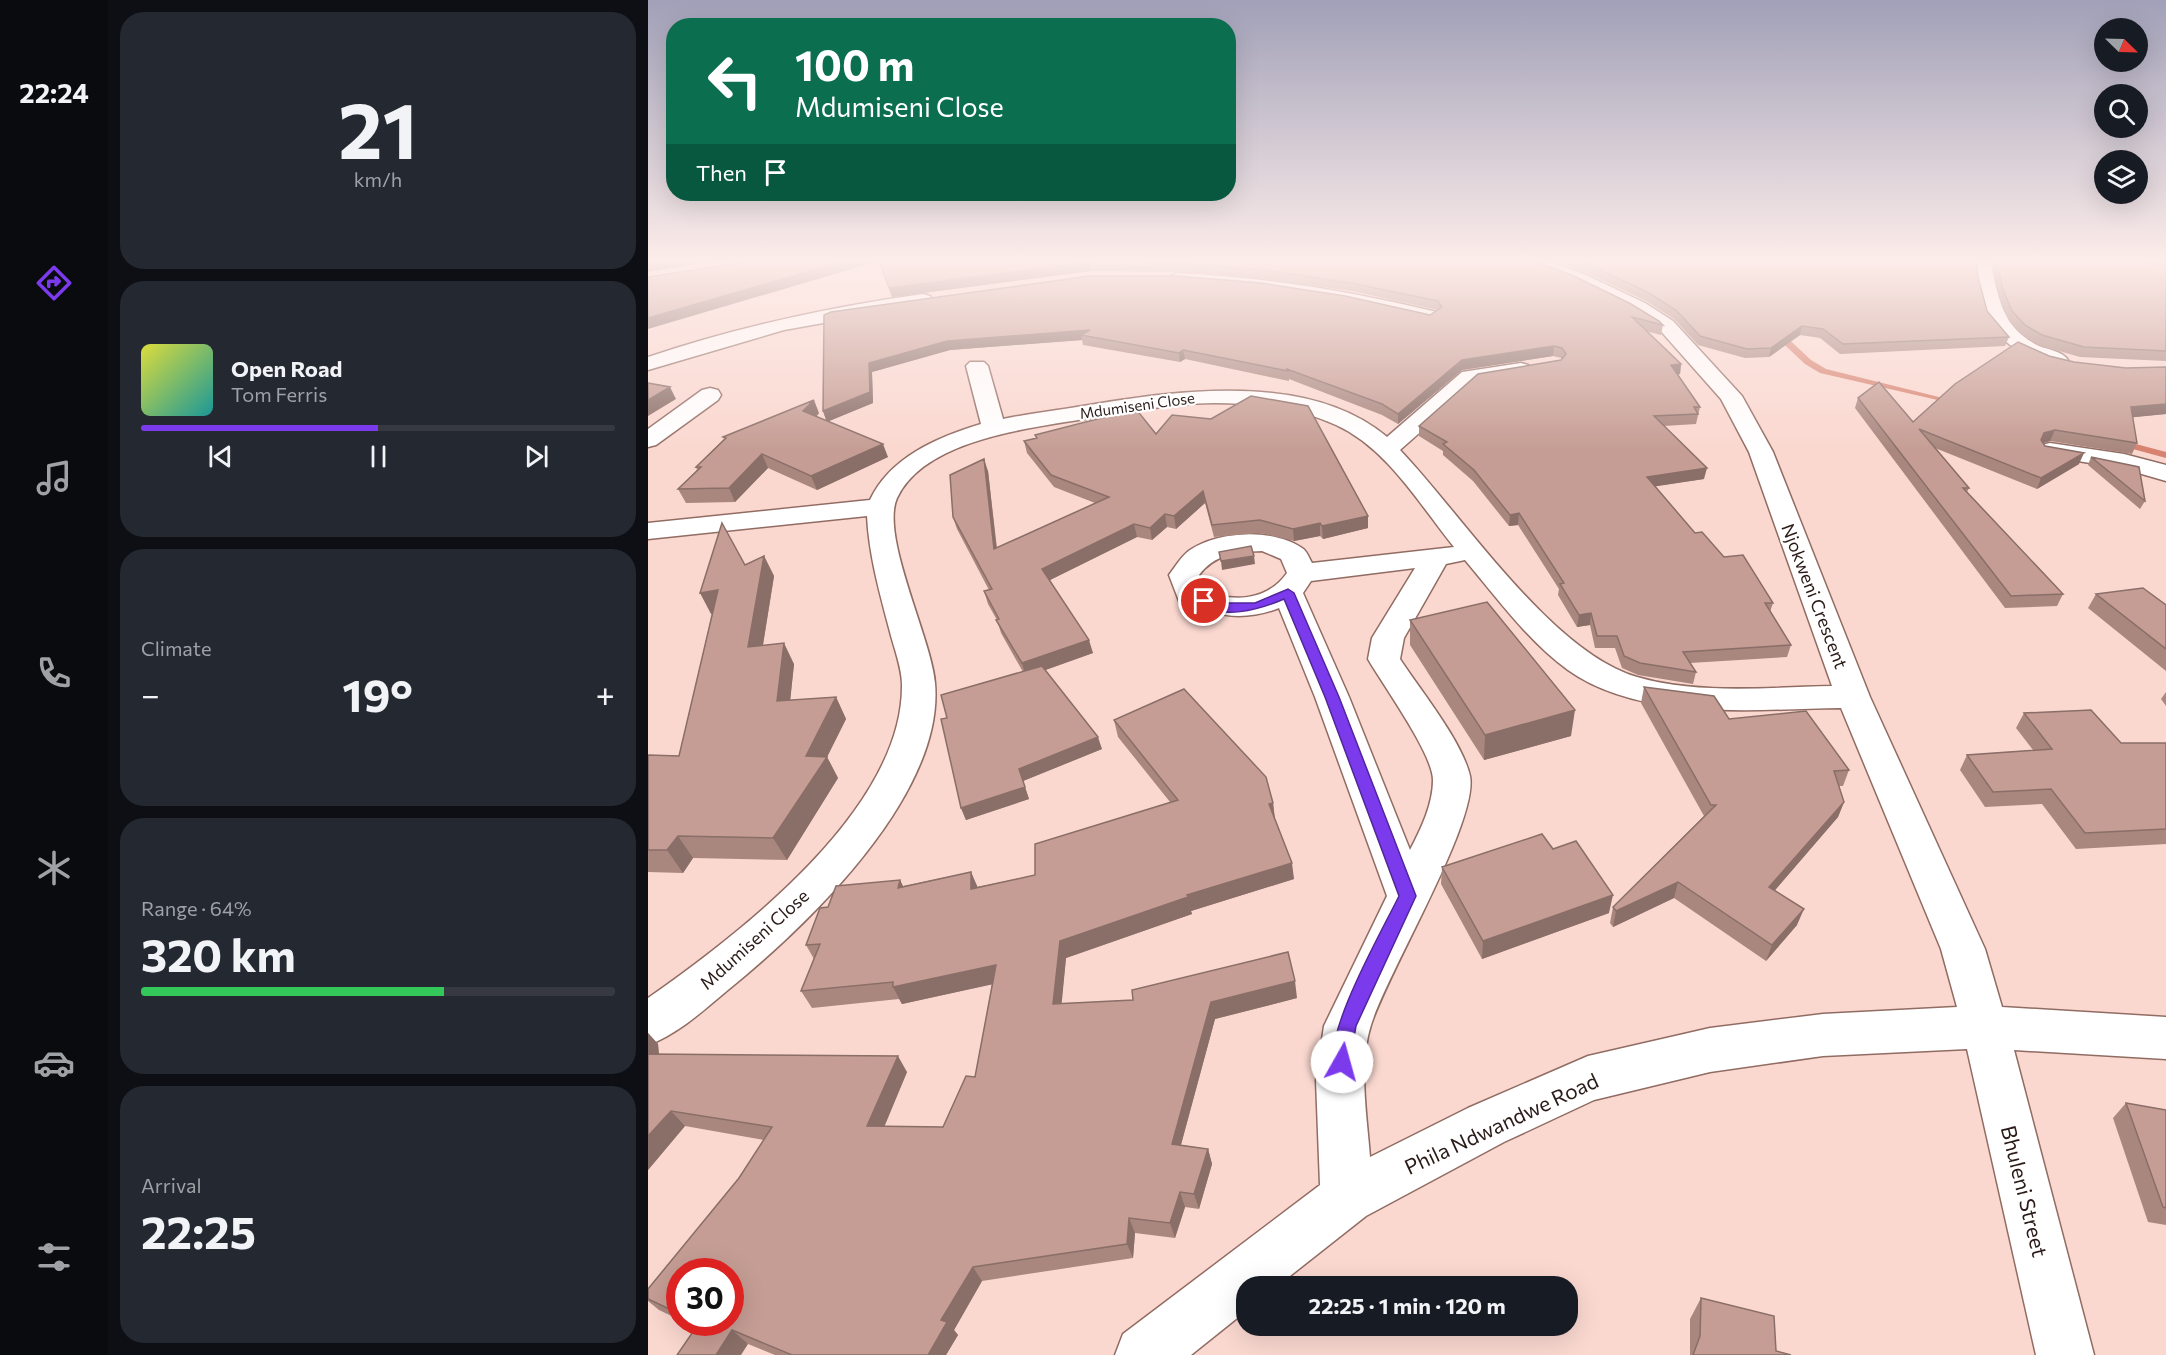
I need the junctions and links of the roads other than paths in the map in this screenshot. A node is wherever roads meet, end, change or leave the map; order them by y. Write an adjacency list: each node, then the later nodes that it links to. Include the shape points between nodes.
1 (788, 323): 4 (street)
2 (1663, 323): 18 (street, Njokweni Crescent, via 1731,396 1761,452)
3 (1999, 323): 5 (street, via 2027,348)
4 (648, 364)
5 (2076, 365)
6 (977, 366): 10 (street)
7 (1541, 366): 8 (street, via 1470,376)
8 (1463, 383): 11 (street); 11 (street)
9 (710, 395): 12 (street)
10 (994, 429): 11 (street, Mdumiseni Close, via 1171,398 1215,396 1298,406); 15 (street, Mdumiseni Close, via 935,450 912,465 894,483)
11 (1380, 429): 17 (street, Mdumiseni Close)
12 (648, 440)
13 (2050, 450): 14 (street, via 2124,461)
14 (2166, 473)
15 (880, 507): 16 (street); 20 (street, Mdumiseni Close, via 884,543 919,685 915,730 894,783 855,840 790,912 691,994)
16 (648, 531)
17 (1455, 554): 18 (street, Mdumiseni Close, via 1553,643 1581,665 1614,681 1658,692 1705,696); 19 (street, via 1388,638 1384,659 1446,758 1452,779 1449,803); 19 (street, via 1295,583 1332,697)
18 (1853, 697): 21 (street, Njokweni Crescent, via 1964,949)
19 (1408, 896): 23 (street, via 1347,1026 1340,1080)
20 (648, 1024)
21 (1985, 1027): 22 (street, Phila Ndwandwe Road); 23 (street, Phila Ndwandwe Road, via 1823,1035 1710,1050 1588,1079 1486,1125); 25 (street, Bhuleni Street)
22 (2166, 1038)
23 (1347, 1197): 24 (street, Phila Ndwandwe Road)
24 (1144, 1355)
25 (2065, 1355)

